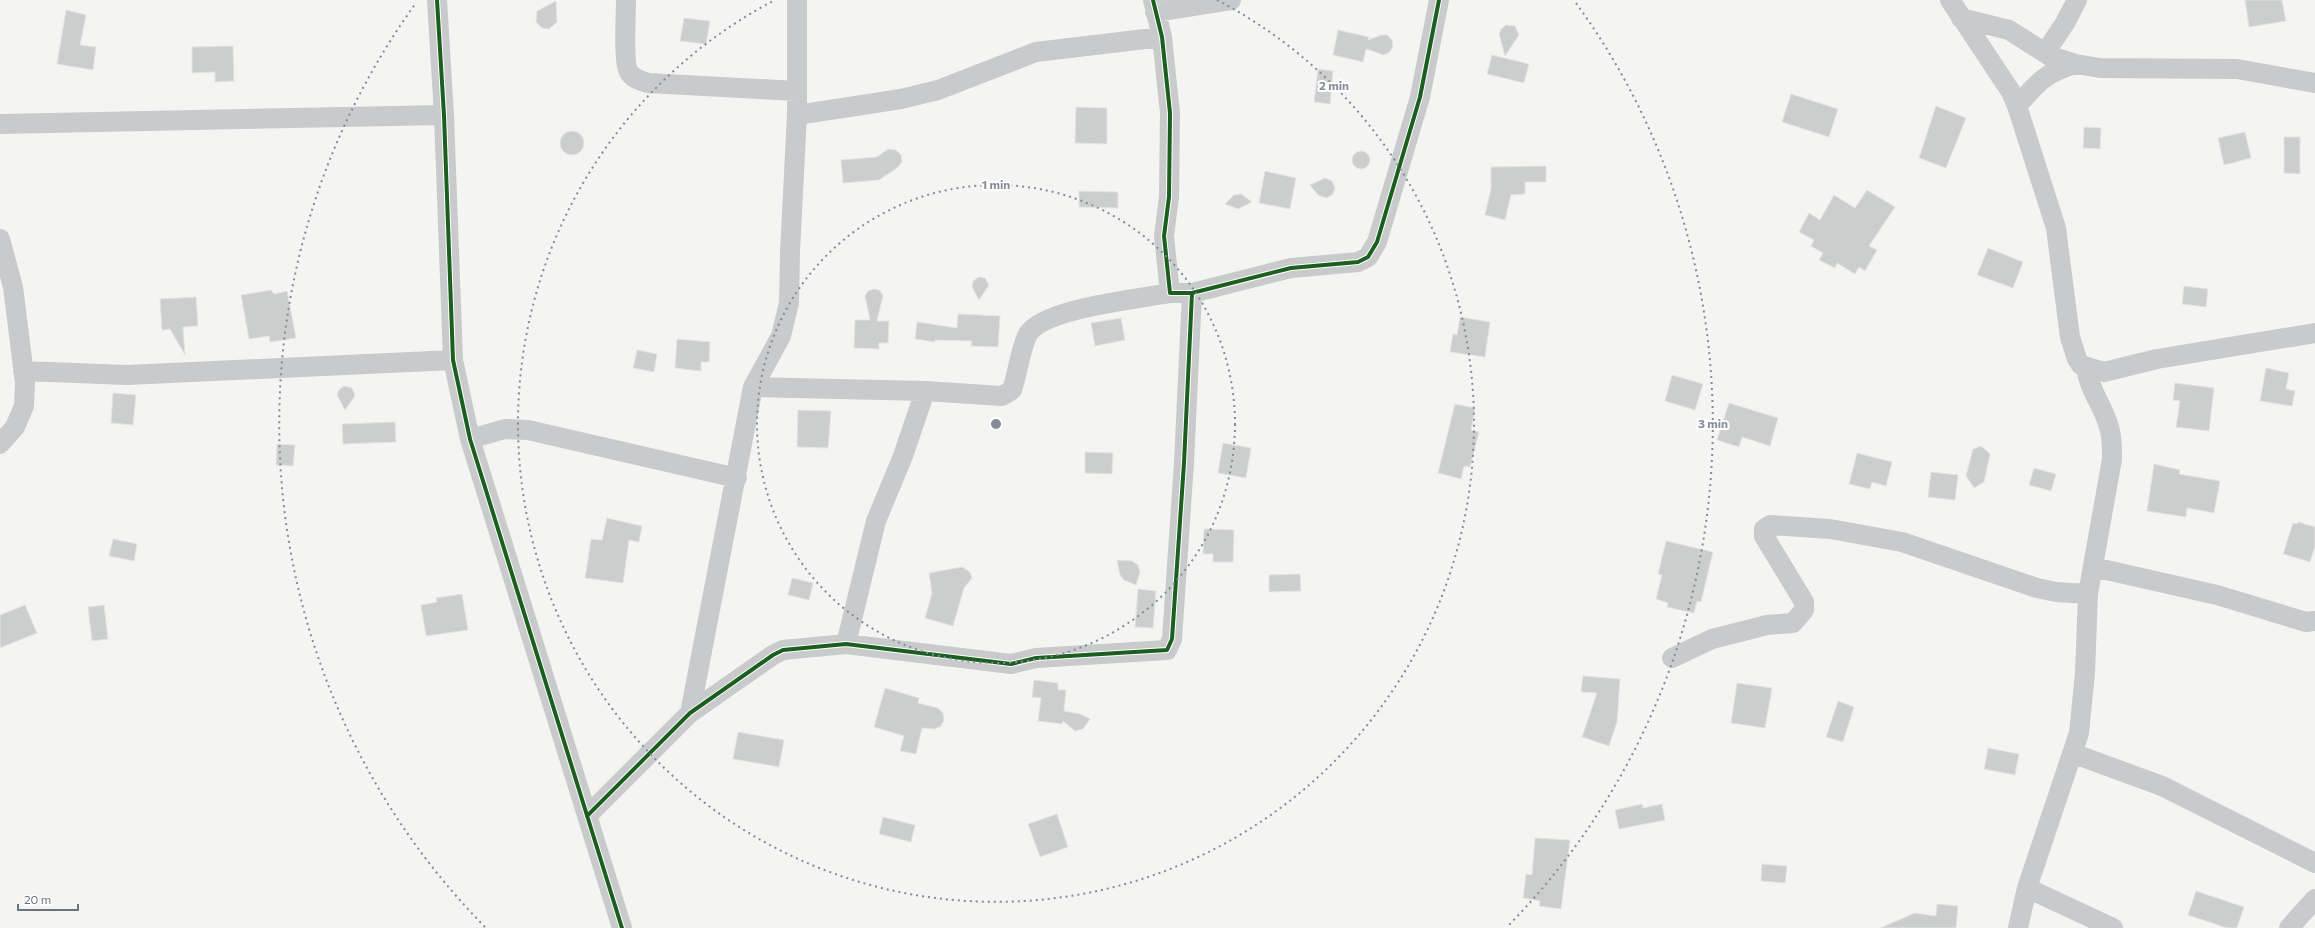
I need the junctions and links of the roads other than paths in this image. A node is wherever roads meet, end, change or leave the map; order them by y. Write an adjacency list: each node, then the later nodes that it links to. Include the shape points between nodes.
1 (436, 0): 16 (street)
2 (626, 0): 14 (street, via 626,59 632,77 648,83)
3 (797, 0): 14 (street)
4 (1232, 0): 8 (street)
5 (1950, 0): 9 (street)
6 (2076, 0): 11 (street, via 2065,23)
7 (1435, 2): 21 (street, via 1420,98 1377,242 1368,257 1358,262 1280,270)
8 (1154, 6): 10 (street)
9 (1961, 18): 11 (street, via 2008,30); 15 (street)
10 (1162, 37): 17 (street, via 1036,52 938,90 909,98); 20 (street, via 1170,113 1170,197 1164,236)
11 (2045, 53): 12 (street)
12 (2076, 64): 13 (street, via 2100,68 2237,68); 15 (street, via 2058,68 2050,73)
13 (2315, 83)
14 (797, 91): 17 (street)
15 (2018, 106): 24 (street, via 2056,228 2070,337 2077,359)
16 (444, 115): 18 (street); 23 (street)
17 (797, 115): 26 (street, via 788,308 778,342)
18 (0, 124)
19 (0, 239): 25 (street, via 13,287)
20 (1170, 293): 21 (street); 27 (street, via 1073,311 1042,321 1028,335 1014,383 1008,394 996,396)
21 (1192, 293): 34 (street, via 1184,463 1170,647 1161,651 1036,658 1011,664)
22 (2306, 334): 24 (street, via 2157,359 2112,371)
23 (453, 360): 25 (street, via 128,375); 28 (street)
24 (2086, 368): 31 (street, via 2088,384 2107,420 2112,440 2112,459)
25 (24, 370): 29 (street, via 24,406 15,427)
26 (753, 387): 27 (street); 30 (street, via 743,430)
27 (925, 391): 34 (street, via 903,456 876,521)
28 (470, 439): 30 (street, via 505,429 528,430); 38 (street)
29 (0, 444)
30 (737, 478): 36 (street)
31 (2093, 567): 32 (street); 33 (street, via 2217,595 2306,622)
32 (2088, 594): 35 (street, via 2037,588 1902,542 1830,530 1770,525 1764,529 1764,536 1804,602 1804,610 1800,617 1793,622 1768,625 1712,639); 37 (street, via 2079,733)
33 (2315, 621)
34 (846, 644): 36 (street, via 783,650)
35 (1672, 658)
36 (690, 712): 38 (street)
37 (2072, 753): 39 (street, via 2162,786); 40 (street)
38 (587, 816): 42 (street)
39 (2315, 864)
40 (2027, 888): 43 (street); 44 (street)
41 (2315, 899): 45 (street)
42 (622, 928)
43 (2018, 928)
44 (2112, 928)
45 (2289, 928)

